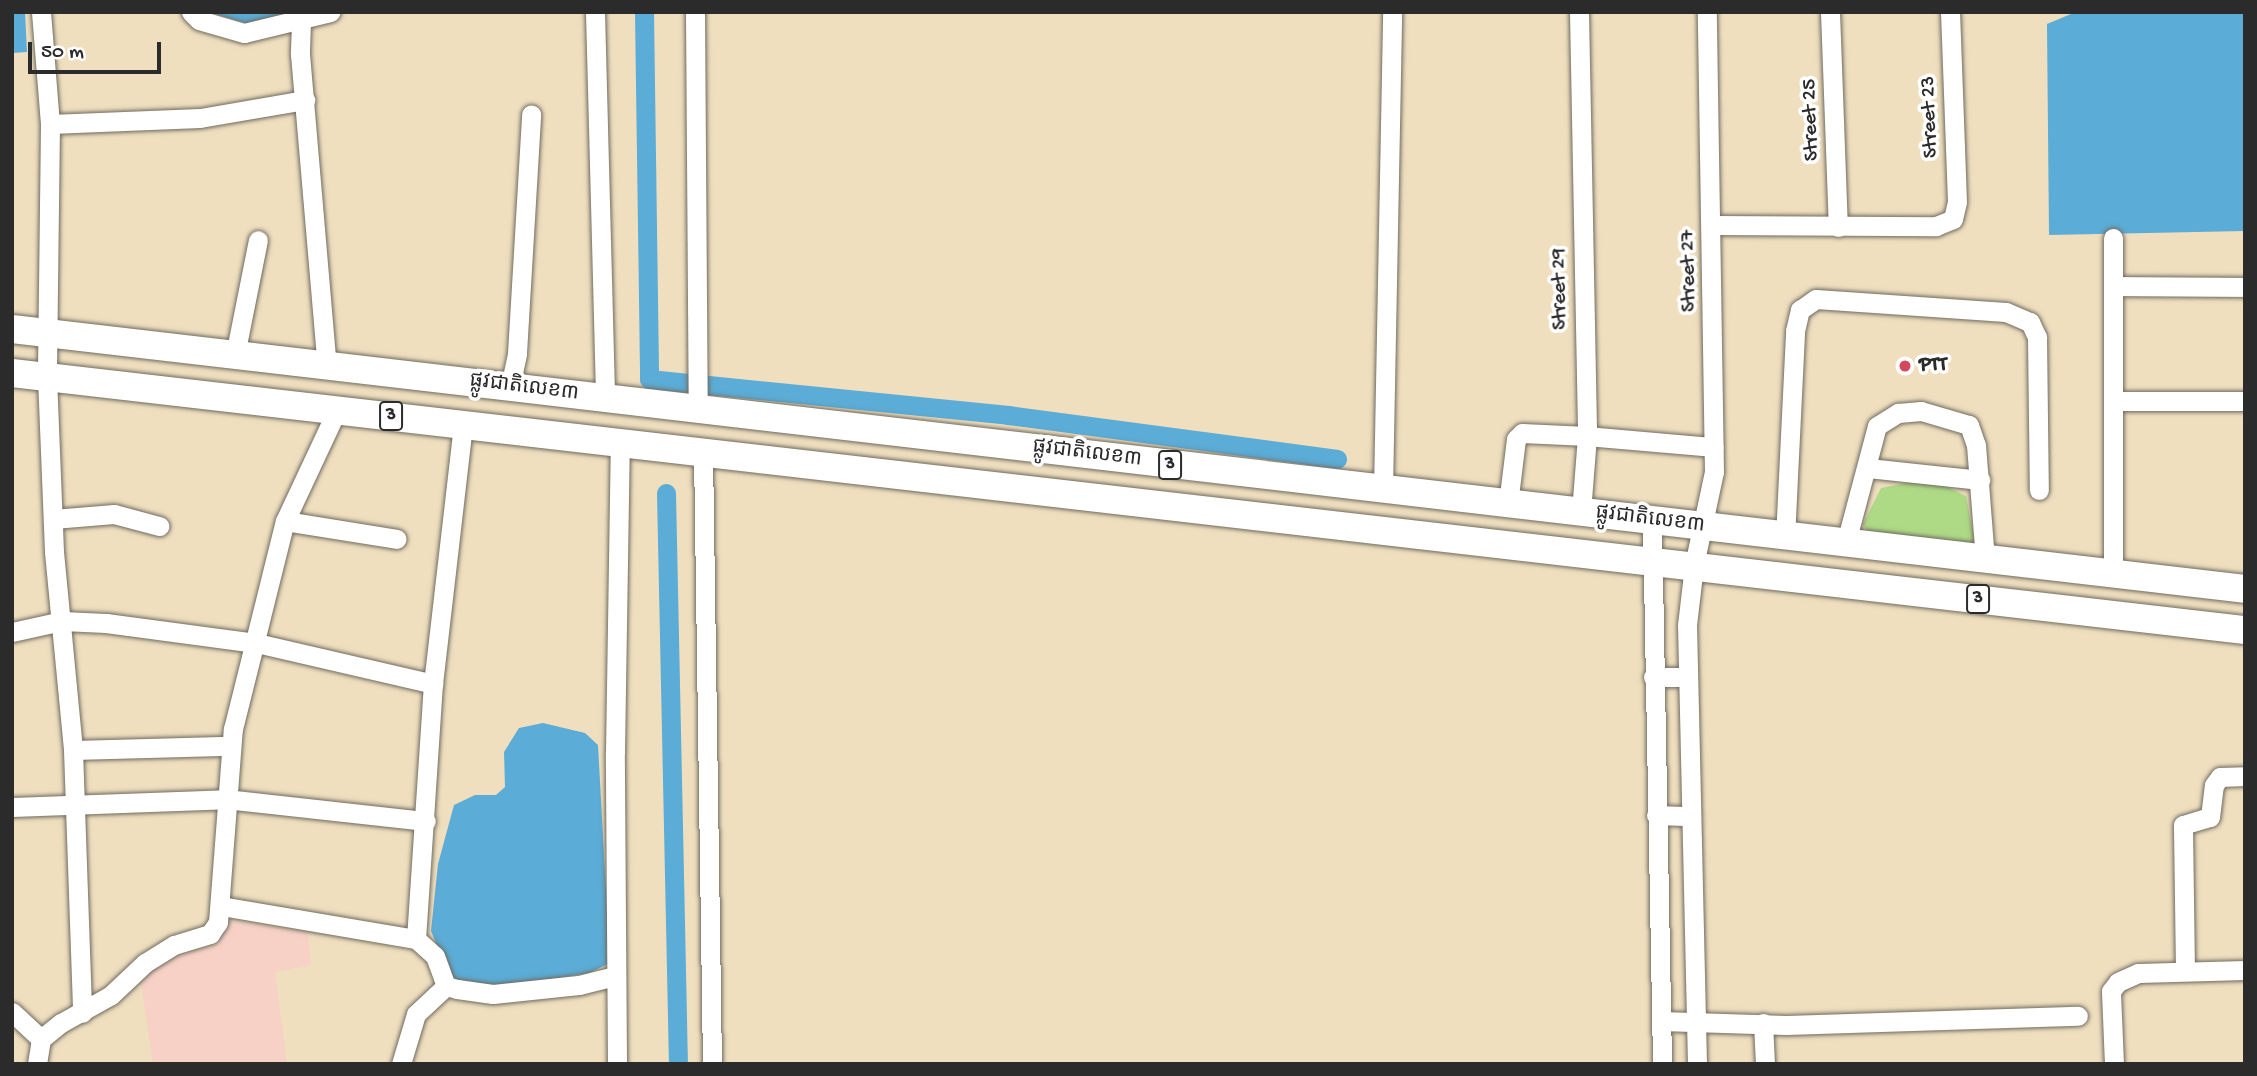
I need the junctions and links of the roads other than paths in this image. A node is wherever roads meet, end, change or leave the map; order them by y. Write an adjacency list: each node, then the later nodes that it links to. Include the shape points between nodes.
1 (41, 12): 14 (street)
2 (191, 12): 11 (street, via 199,20 244,33)
3 (330, 12): 11 (street)
4 (596, 12): 28 (street)
5 (695, 12): 31 (street)
6 (1392, 12): 40 (street)
7 (1579, 12): 34 (street, Street 29)
8 (1707, 12): 15 (street, Street 27)
9 (1830, 12): 16 (street, Street 25)
10 (1950, 12): 16 (street, Street 23, via 1957,202 1953,219 1936,226)
11 (301, 22): 12 (street)
12 (305, 100): 14 (street, via 200,118); 24 (street)
13 (531, 114): 27 (street, via 517,354)
14 (50, 124): 22 (street)
15 (1713, 225): 16 (street); 36 (street, Street 27)
16 (1838, 227)
17 (2113, 238): 19 (street)
18 (258, 240): 23 (street)
19 (2114, 286): 20 (street); 29 (street)
20 (2245, 287)
21 (12, 329): 22 (highway, ផ្លូវជាតិលេខ៣ / 3)
22 (47, 333): 23 (highway, ផ្លូវជាតិលេខ៣ / 3); 26 (street)
23 (235, 355): 24 (highway, ផ្លូវជាតិលេខ៣ / 3)
24 (327, 366): 27 (highway, ផ្លូវជាតិលេខ៣ / 3)
25 (12, 373): 26 (highway, ផ្លូវជាតិលេខ៣ / 3)
26 (47, 377): 32 (highway, ផ្លូវជាតិលេខ៣ / 3); 44 (street)
27 (510, 387): 28 (highway, ផ្លូវជាតិលេខ៣ / 3)
28 (615, 400): 31 (highway, ផ្លូវជាតិលេខ៣ / 3)
29 (2115, 401): 30 (street); 55 (street)
30 (2245, 401)
31 (693, 409): 40 (highway, ផ្លូវជាតិលេខ៣ / 3)
32 (337, 410): 33 (highway, ផ្លូវជាតិលេខ៣ / 3); 45 (street)
33 (463, 425): 35 (highway, ផ្លូវជាតិលេខ៣ / 3); 63 (street)
34 (1587, 436): 36 (street); 42 (street, via 1522,433 1516,439); 43 (street, Street 29)
35 (624, 443): 37 (highway, ផ្លូវជាតិលេខ៣ / 3); 77 (street)
36 (1714, 447): 48 (street, Street 27, via 1710,499)
37 (695, 451): 53 (highway, ផ្លូវជាតិលេខ៣ / 3); 89 (street)
38 (1868, 468): 39 (street); 39 (street, via 1877,426 1898,413 1921,411 1969,425); 51 (street)
39 (1980, 480): 52 (street)
40 (1383, 490): 42 (highway, ផ្លូវជាតិលេខ៣ / 3)
41 (2039, 490): 49 (street, via 2037,337 2030,322 2006,312 1816,299 1800,310 1795,331)
42 (1508, 504): 43 (highway, ផ្លូវជាតិលេខ៣ / 3)
43 (1581, 513): 46 (highway, ផ្លូវជាតិលេខ៣ / 3)
44 (53, 519): 47 (street, via 114,514); 57 (street)
45 (285, 521): 50 (street); 60 (street)
46 (1652, 521): 48 (highway, ផ្លូវជាតិលេខ៣ / 3); 53 (street)
47 (159, 527)
48 (1702, 528): 49 (highway, ផ្លូវជាតិលេខ៣ / 3); 54 (street, Street 27)
49 (1785, 538): 51 (highway, ផ្លូវជាតិលេខ៣ / 3)
50 (397, 539)
51 (1845, 545): 52 (highway, ផ្លូវជាតិលេខ៣ / 3)
52 (1985, 559): 55 (highway, ផ្លូវជាតិលេខ៣ / 3)
53 (1650, 561): 54 (highway, ផ្លូវជាតិលេខ៣ / 3); 61 (street)
54 (1694, 565): 58 (highway, ផ្លូវជាតិលេខ៣ / 3); 62 (street, Street 27, via 1687,625)
55 (2113, 574): 56 (highway, ផ្លូវជាតិលេខ៣ / 3)
56 (2245, 589)
57 (62, 621): 59 (street); 60 (street); 65 (street)
58 (2245, 630)
59 (12, 632)
60 (256, 643): 63 (street); 64 (street)
61 (1653, 677): 62 (street); 70 (street)
62 (1688, 677): 71 (street, Street 27)
63 (433, 684): 72 (street)
64 (230, 746): 65 (street); 67 (street)
65 (73, 750): 69 (street)
66 (2245, 776): 76 (street, via 2220,777 2214,785 2210,817 2183,825)
67 (226, 799): 69 (street); 72 (street); 73 (street)
68 (12, 807): 69 (street)
69 (75, 807): 80 (street)
70 (1656, 816): 71 (street); 82 (street)
71 (1691, 816): 83 (street, Street 27)
72 (426, 821): 74 (street)
73 (221, 906): 74 (street); 80 (street, via 210,934 174,945)
74 (416, 939): 78 (street, via 435,956)
75 (2245, 970): 76 (street)
76 (2185, 971): 93 (street, via 2138,973 2118,982 2112,991)
77 (616, 976): 78 (street, via 579,985 493,994); 88 (street)
78 (446, 986): 87 (street, via 416,1014)
79 (12, 1012): 85 (street)
80 (82, 1013): 85 (street)
81 (2078, 1016): 84 (street)
82 (1661, 1021): 83 (street); 90 (street)
83 (1696, 1022): 84 (street); 91 (street, Street 27)
84 (1763, 1023): 92 (street)
85 (41, 1039): 86 (street)
86 (37, 1064)
87 (401, 1064)
88 (617, 1064)
89 (712, 1064)
90 (1662, 1064)
91 (1697, 1064)
92 (1765, 1064)
93 (2114, 1064)

